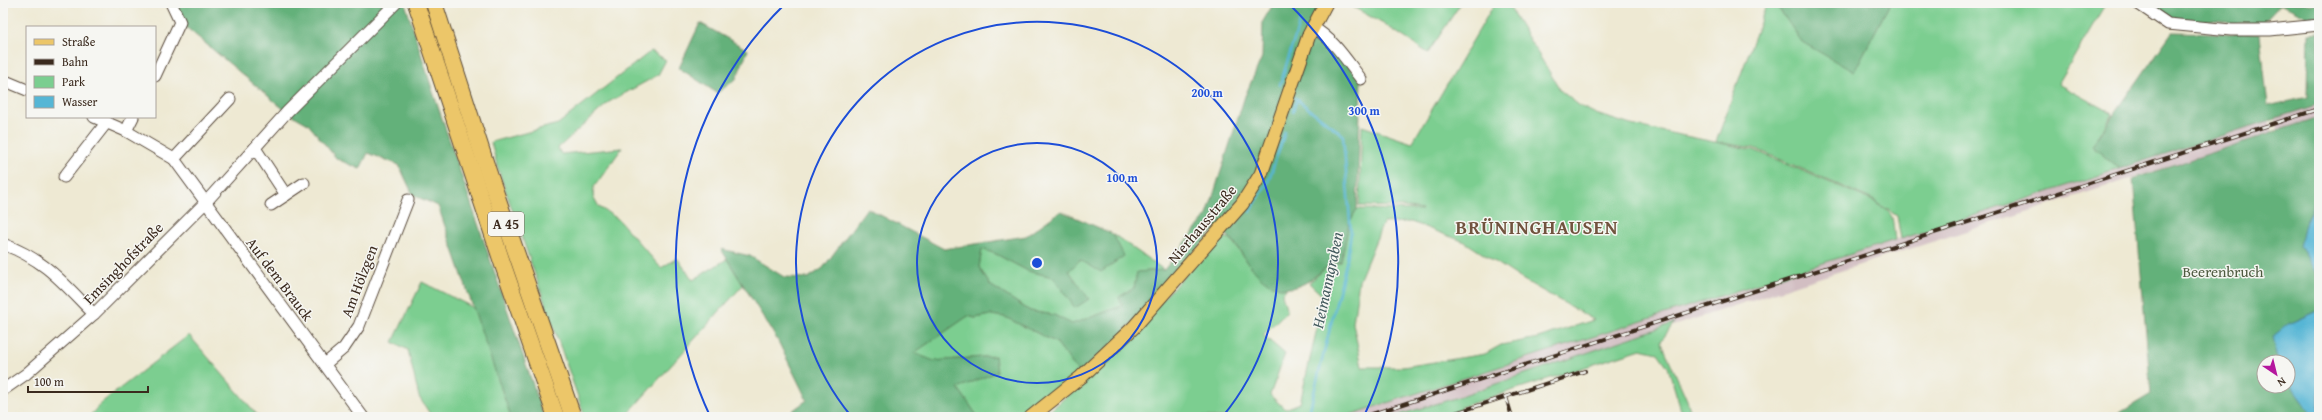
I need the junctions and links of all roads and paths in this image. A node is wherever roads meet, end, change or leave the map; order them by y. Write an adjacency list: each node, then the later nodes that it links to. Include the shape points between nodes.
1 (171, 3): 9 (street, via 180,22)
2 (396, 3): 18 (street, Emsinghofstraße)
3 (416, 3): 31 (highway, A 45)
4 (434, 3): 32 (highway, A 45, via 490,178)
5 (1326, 3): 8 (main road, Nierhausstraße)
6 (2137, 3): 7 (street, via 2168,24 2231,30 2270,30)
7 (2319, 25)
8 (1312, 27): 10 (street, via 1333,44); 33 (main road, Nierhausstraße, via 1261,174 1242,204 1134,328 1081,377)
9 (156, 74)
10 (1361, 79)
11 (3, 80): 12 (street)
12 (26, 90)
13 (230, 99): 19 (street)
14 (97, 118): 16 (street, Auf dem Brauck)
15 (132, 118): 17 (street)
16 (107, 122): 17 (street, Auf dem Brauck); 20 (street)
17 (126, 130): 19 (street, Auf dem Brauck)
18 (254, 148): 22 (street); 24 (street, Emsinghofstraße)
19 (174, 159): 24 (street, Auf dem Brauck)
20 (64, 177)
21 (304, 183): 22 (street)
22 (286, 195): 25 (street)
23 (408, 200): 28 (street, Am Hölzgen, via 359,326 344,348)
24 (205, 203): 27 (street, Emsinghofstraße); 28 (street, Auf dem Brauck)
25 (271, 205)
26 (3, 244): 27 (street, via 22,251 45,266)
27 (94, 314): 29 (street, Emsinghofstraße, via 26,374)
28 (325, 364): 30 (street, Auf dem Brauck)
29 (3, 390)
30 (363, 417)
31 (556, 417)
32 (573, 417)
33 (1031, 417)

